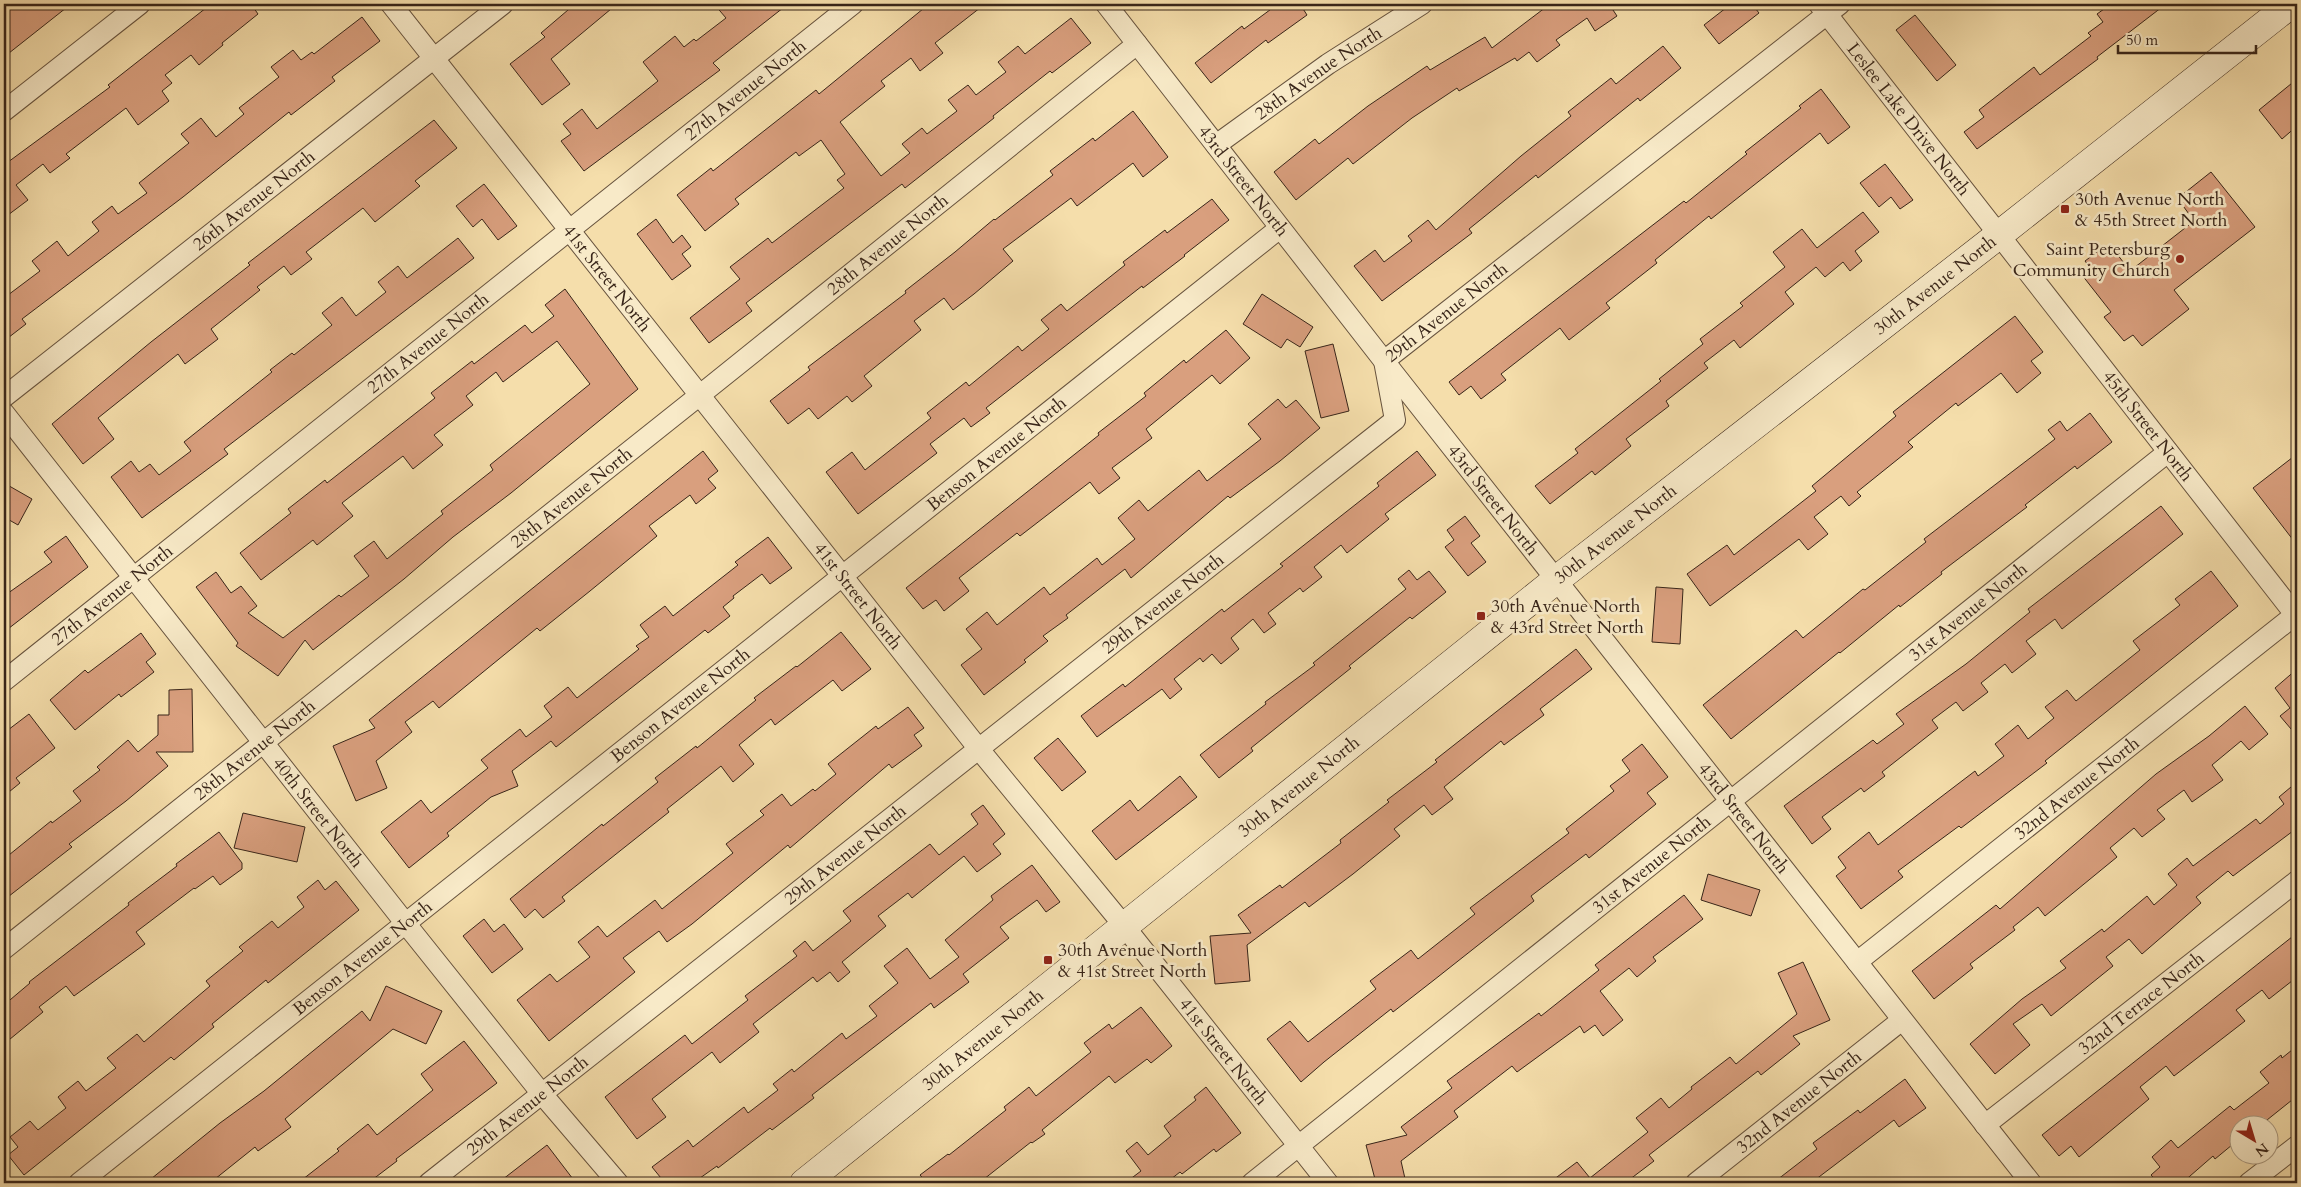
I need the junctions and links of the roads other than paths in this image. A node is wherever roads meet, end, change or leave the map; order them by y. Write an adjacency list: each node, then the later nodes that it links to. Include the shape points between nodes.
1 (140, 4): 11 (street)
2 (391, 4): 10 (street, 41st Street North)
3 (503, 4): 10 (street, 26th Avenue North)
4 (852, 4): 14 (street, 27th Avenue North)
5 (1106, 4): 9 (street, 43rd Street North)
6 (1422, 4): 12 (street, 28th Avenue North, via 1328,64)
7 (2291, 4): 15 (street, 30th Avenue North)
8 (1829, 7): 15 (street, Leslee Lake Drive North); 16 (street, 29th Avenue North)
9 (1137, 44): 12 (street, 43rd Street North); 17 (street, 28th Avenue North)
10 (434, 58): 14 (street, 41st Street North); 18 (street, 26th Avenue North)
11 (4, 111)
12 (1216, 145): 13 (street, 43rd Street North)
13 (1280, 228): 16 (street, 43rd Street North); 21 (street, Benson Avenue North)
14 (570, 231): 17 (street, 41st Street North); 22 (street, 27th Avenue North)
15 (2000, 234): 20 (street, 45th Street North); 23 (street, 30th Avenue North)
16 (1384, 361): 23 (street, 43rd Street North); 27 (street, 29th Avenue North, via 1395,420)
17 (700, 395): 21 (street, 41st Street North); 26 (street, 28th Avenue North)
18 (4, 397)
19 (4, 413): 22 (street, 40th Street North)
20 (2168, 452): 24 (street, 45th Street North); 28 (street, 31st Avenue North)
21 (843, 577): 27 (street, 41st Street North); 30 (street, Benson Avenue North)
22 (134, 578): 25 (street, 27th Avenue North); 26 (street, 40th Street North)
23 (1556, 580): 28 (street, 43rd Street North); 31 (street, 30th Avenue North)
24 (2296, 616): 33 (street, 32nd Avenue North)
25 (4, 681)
26 (263, 741): 30 (street, 40th Street North); 32 (street, 28th Avenue North)
27 (978, 748): 31 (street, 41st Street North); 35 (street, 29th Avenue North)
28 (1730, 801): 33 (street, 43rd Street North); 37 (street, 31st Avenue North)
29 (2297, 881): 36 (street, 32nd Terrace North)
30 (406, 924): 35 (street, 40th Street North); 39 (street, Benson Avenue North)
31 (1125, 927): 37 (street, 41st Street North); 42 (street, 30th Avenue North)
32 (4, 949)
33 (1857, 962): 34 (street, 43rd Street North)
34 (1902, 1020): 36 (street, 43rd Street North); 45 (street, 32nd Avenue North)
35 (542, 1094): 40 (street, 29th Avenue North); 41 (street, 40th Street North)
36 (1985, 1125): 46 (street, 43rd Street North)
37 (1298, 1146): 43 (street, 31st Avenue North); 44 (street, 41st Street North)
38 (2297, 1146): 47 (street)
39 (79, 1183)
40 (430, 1183)
41 (618, 1183)
42 (804, 1183)
43 (1252, 1183)
44 (1328, 1183)
45 (1696, 1183)
46 (2031, 1183)
47 (2249, 1183)

